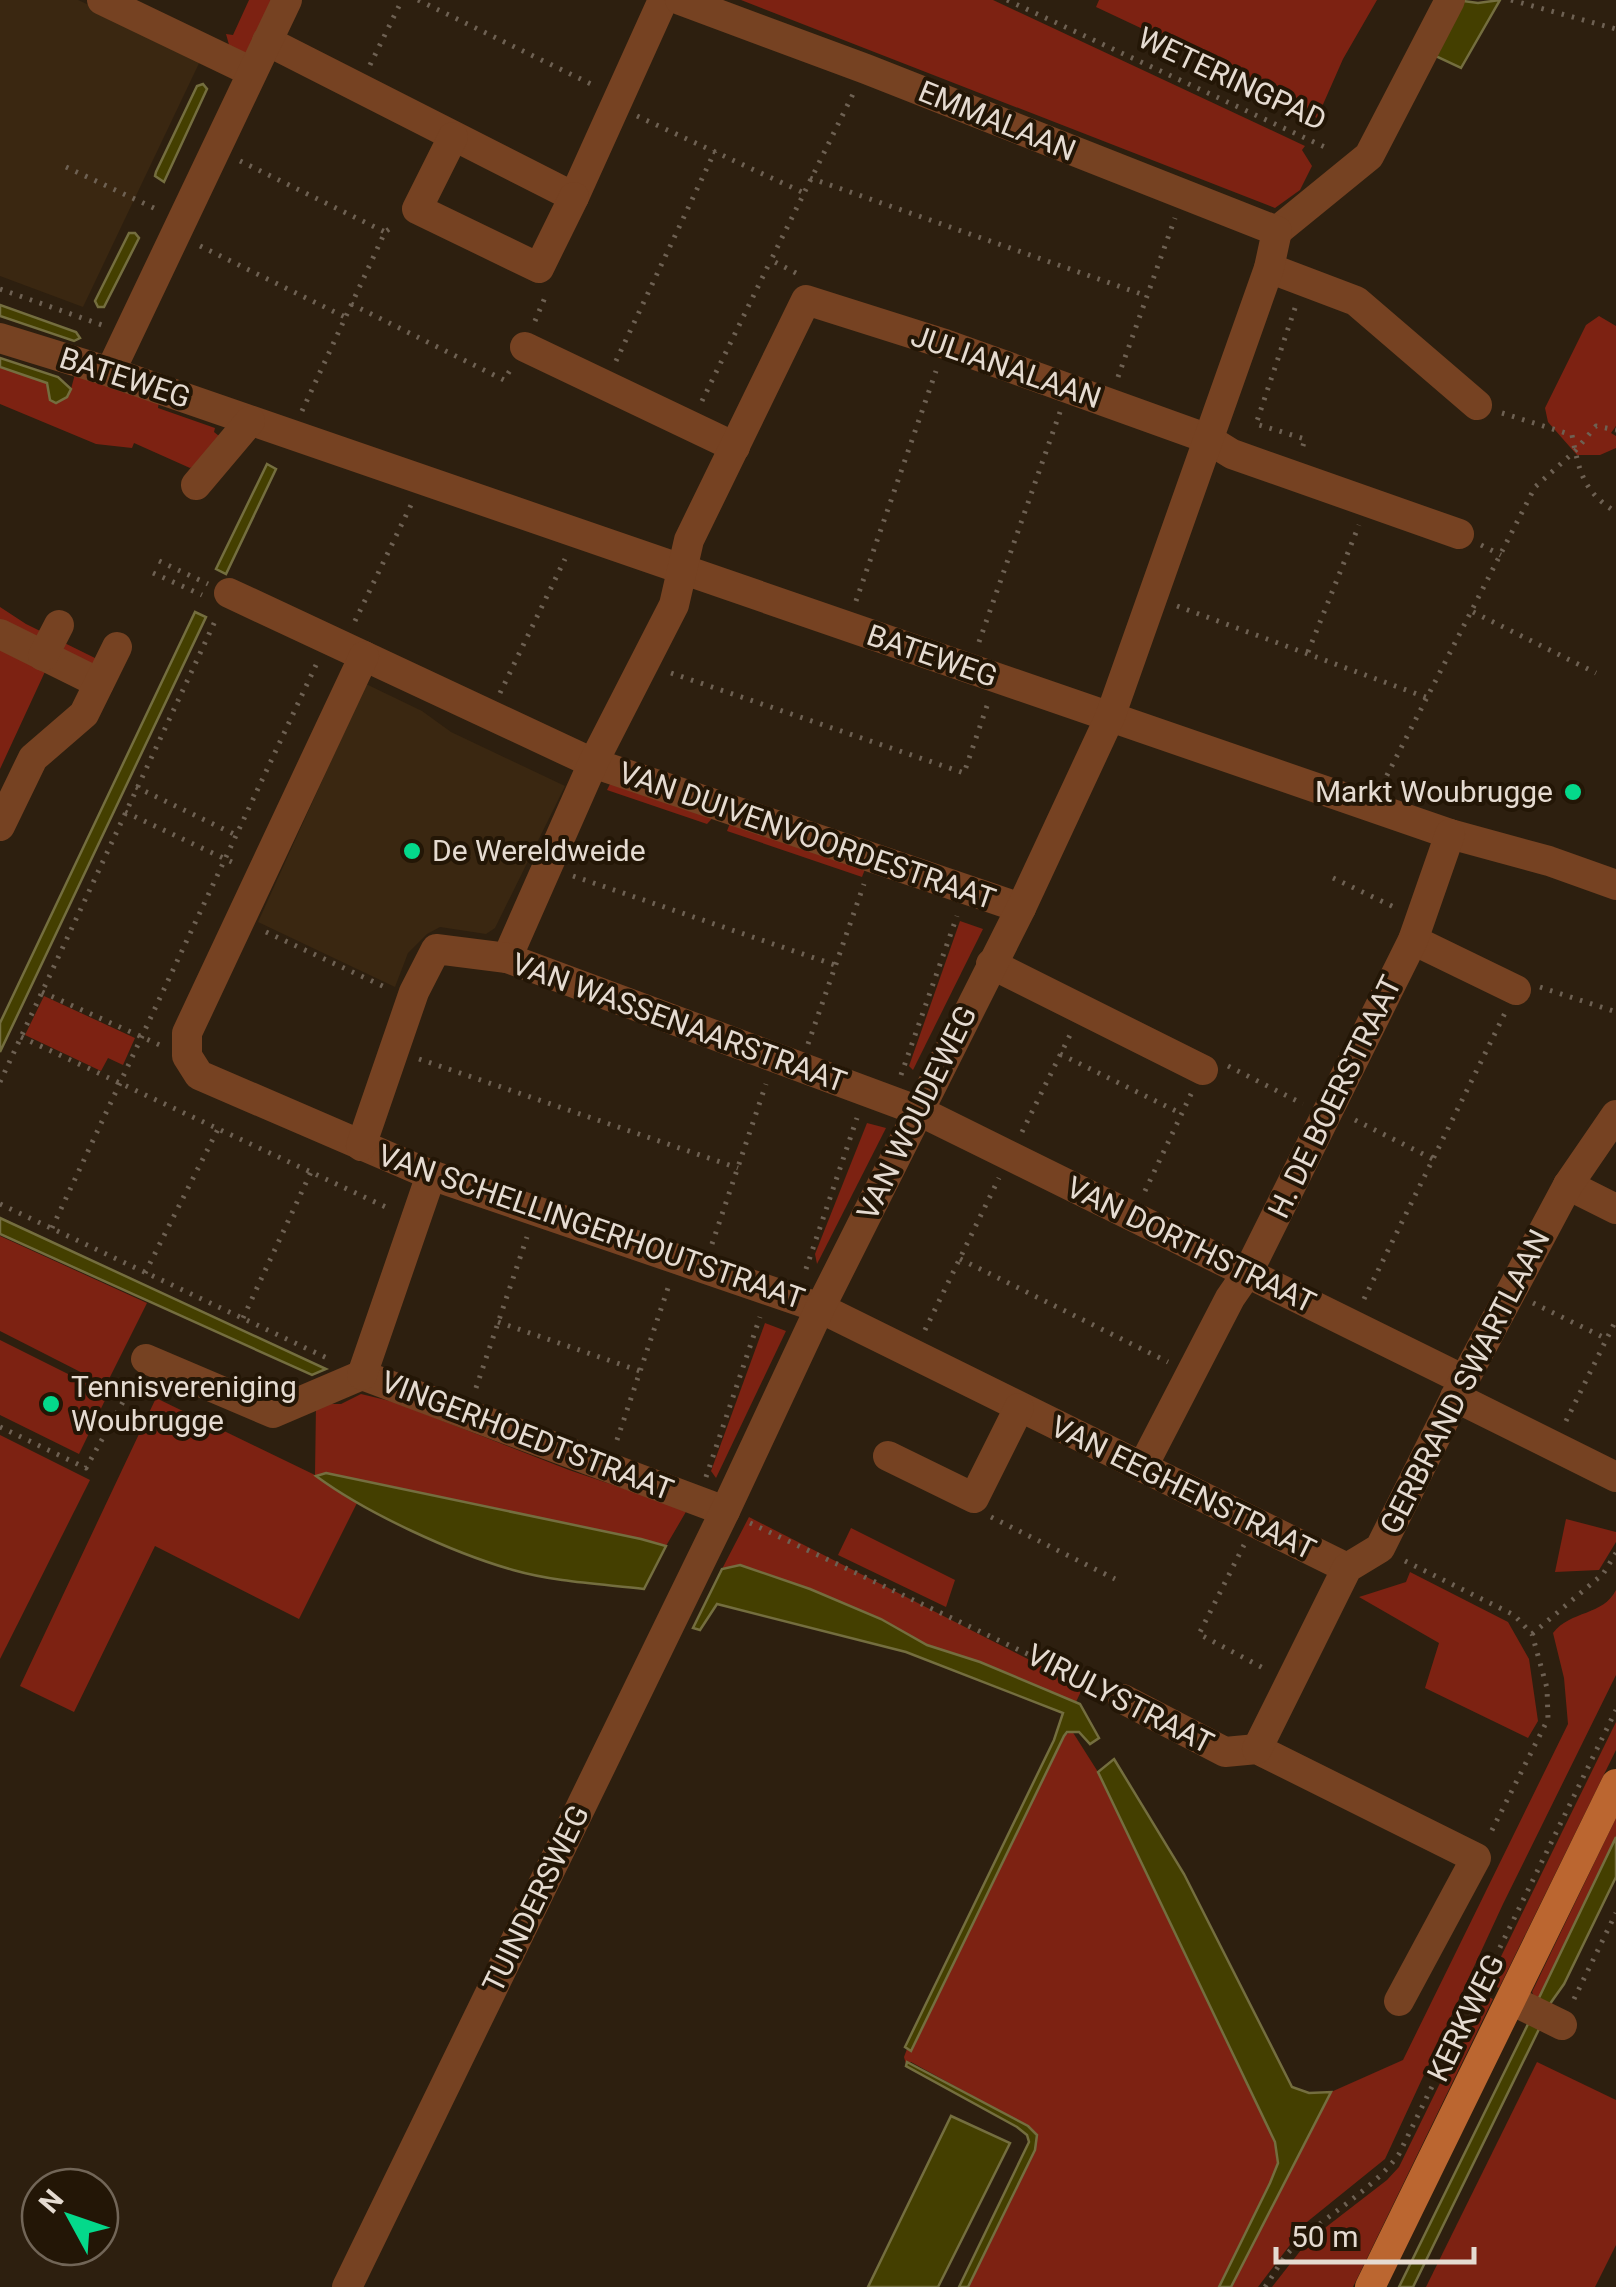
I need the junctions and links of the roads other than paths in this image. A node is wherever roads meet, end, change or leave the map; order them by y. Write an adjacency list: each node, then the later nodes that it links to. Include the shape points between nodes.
1 (102, 0): 7 (street)
2 (286, 0): 6 (street)
3 (664, 0): 9 (street)
4 (680, 0): 10 (street, EMMALAAN)
5 (1450, 0): 10 (street, via 1369,156)
6 (267, 42): 7 (street); 8 (street)
7 (252, 72): 14 (street)
8 (453, 137): 9 (street); 9 (street, via 417,208 539,268)
9 (574, 196)
10 (1277, 231): 11 (street)
11 (1269, 268): 15 (street, via 1356,301); 17 (street)
12 (0, 338): 14 (street, BATEWEG)
13 (525, 347): 18 (street)
14 (110, 372): 16 (street, BATEWEG)
15 (1477, 405)
16 (250, 421): 19 (street); 21 (street, BATEWEG)
17 (1206, 438): 18 (street, JULIANALAAN, via 806,300); 20 (street, JULIANALAAN, via 1232,454); 29 (street, VAN WOUDEWEG)
18 (734, 448): 21 (street, via 689,540)
19 (196, 485)
20 (1459, 534)
21 (682, 570): 29 (street, BATEWEG); 30 (street, via 674,605)
22 (225, 602): 26 (street, VAN DUIVENVOORDESTRAAT)
23 (59, 625): 27 (street)
24 (0, 634): 27 (street)
25 (116, 647): 28 (street)
26 (345, 647): 30 (street, VAN DUIVENVOORDESTRAAT); 42 (street, VAN SCHELLINGERHOUTSTRAAT, via 261,876 188,1033 186,1056 199,1075)
27 (43, 656): 28 (street)
28 (99, 683): 31 (street, via 84,714 33,758)
29 (1110, 716): 32 (street, BATEWEG); 34 (street, VAN WOUDEWEG)
30 (594, 763): 34 (street, VAN DUIVENVOORDESTRAAT); 36 (street)
31 (0, 826)
32 (1450, 834): 33 (street, BATEWEG); 35 (street, H. DE BOERSTRAAT)
33 (1616, 885)
34 (1021, 908): 37 (street, VAN WOUDEWEG)
35 (1418, 928): 38 (street, H. DE BOERSTRAAT); 46 (street, H. DE BOERSTRAAT)
36 (506, 958): 40 (street, VAN WASSENAARSTRAAT); 42 (street, VAN WASSENAARSTRAAT, via 436,949 414,992)
37 (991, 964): 39 (street); 40 (street, VAN WOUDEWEG)
38 (1516, 990)
39 (1202, 1070)
40 (892, 1101): 46 (street, VAN DORTHSTRAAT); 47 (street, VAN WOUDEWEG)
41 (1616, 1115): 44 (street, GERBRAND SWARTLAAN)
42 (361, 1146): 43 (street, VAN SCHELLINGERHOUTSTRAAT)
43 (432, 1174): 47 (street, VAN SCHELLINGERHOUTSTRAAT); 49 (street)
44 (1568, 1185): 45 (street); 50 (street, GERBRAND SWARTLAAN)
45 (1616, 1209)
46 (1248, 1272): 50 (street, VAN DORTHSTRAAT); 53 (street, H. DE BOERSTRAAT)
47 (795, 1300): 51 (street, VAN EEGHENSTRAAT); 55 (street, VAN WOUDEWEG)
48 (146, 1358): 49 (street, VINGERHOEDTSTRAAT, via 273,1414)
49 (362, 1375): 55 (street, VINGERHOEDTSTRAAT)
50 (1460, 1388): 54 (street, VAN DORTHSTRAAT); 56 (street, GERBRAND SWARTLAAN, via 1380,1548)
51 (1020, 1408): 52 (street, VAN EEGHENSTRAAT, via 974,1498); 53 (street, VAN EEGHENSTRAAT)
52 (888, 1456)
53 (1143, 1466): 56 (street, VAN EEGHENSTRAAT)
54 (1616, 1477)
55 (712, 1506): 63 (street, TUINDERSWEG)
56 (1347, 1568): 58 (street)
57 (1123, 1699): 58 (street, VIRULYSTRAAT, via 1225,1752)
58 (1257, 1749): 61 (street, VIRULYSTRAAT, via 1476,1858)
59 (1616, 1784): 60 (main road, KERKWEG)
60 (1511, 2000): 62 (street, KERKWEG); 64 (main road, KERKWEG)
61 (1398, 2001)
62 (1562, 2025)
63 (346, 2287)
64 (1370, 2287)

